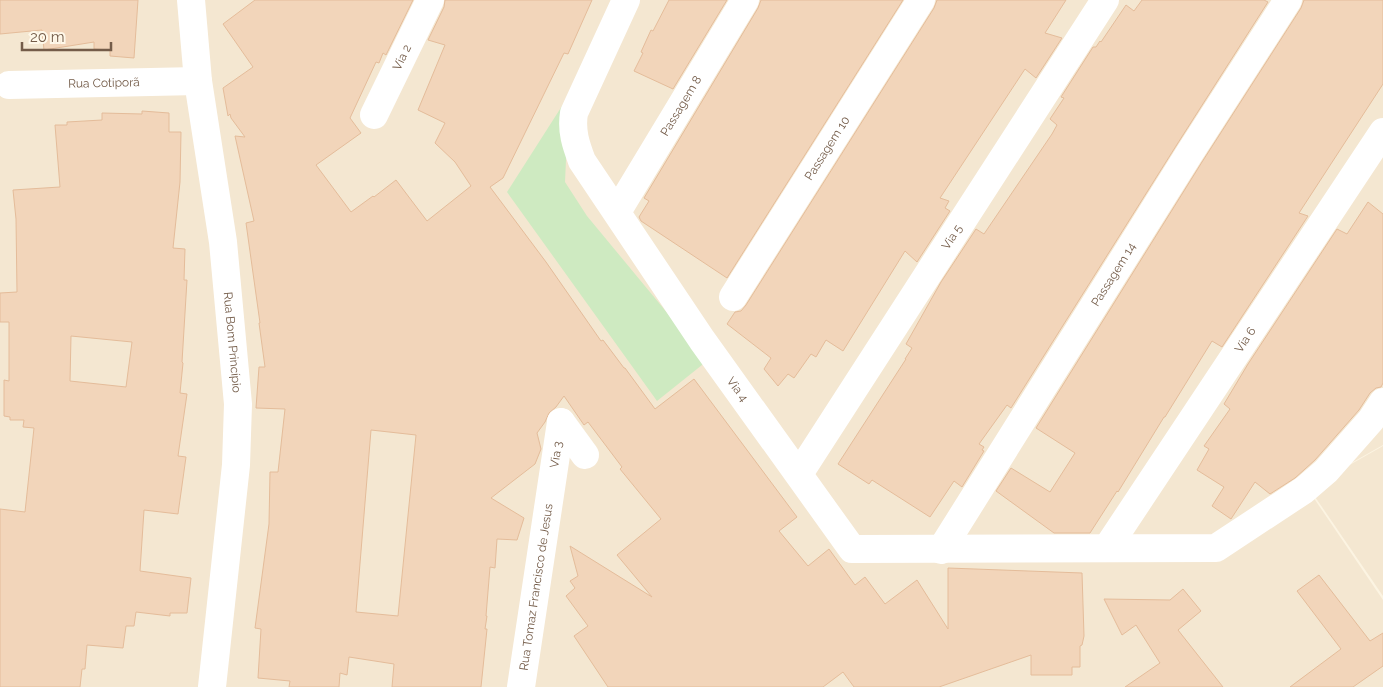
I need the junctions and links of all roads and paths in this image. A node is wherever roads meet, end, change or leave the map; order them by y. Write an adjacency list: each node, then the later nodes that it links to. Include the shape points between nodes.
1 (191, 0): 8 (street, Rua Bom Princípio)
2 (430, 0): 10 (street, Via 2)
3 (626, 0): 12 (street, Via 4, via 574,113 572,124 582,161)
4 (745, 0): 12 (street, Passagem 8)
5 (921, 0): 13 (street, Passagem 10)
6 (1105, 0): 16 (street, Via 5)
7 (1288, 0): 19 (street, Passagem 14)
8 (198, 81): 9 (street, Rua Cotiporã); 20 (street, Rua Bom Princípio, via 223,242 238,404 236,465)
9 (9, 85)
10 (374, 115)
11 (1383, 132): 18 (street, Via 6)
12 (617, 212): 16 (street, Via 4, via 702,340)
13 (733, 297)
14 (1377, 411): 18 (street, Via 4, via 1326,471 1304,490 1216,548)
15 (585, 456): 17 (street, Via 3, via 561,422)
16 (799, 474): 19 (street, Via 4, via 852,549)
17 (552, 488): 21 (street, Rua Tomaz Francisco de Jesus)
18 (1107, 548): 19 (street, Via 4)
19 (941, 550)
20 (212, 687)
21 (521, 687)

